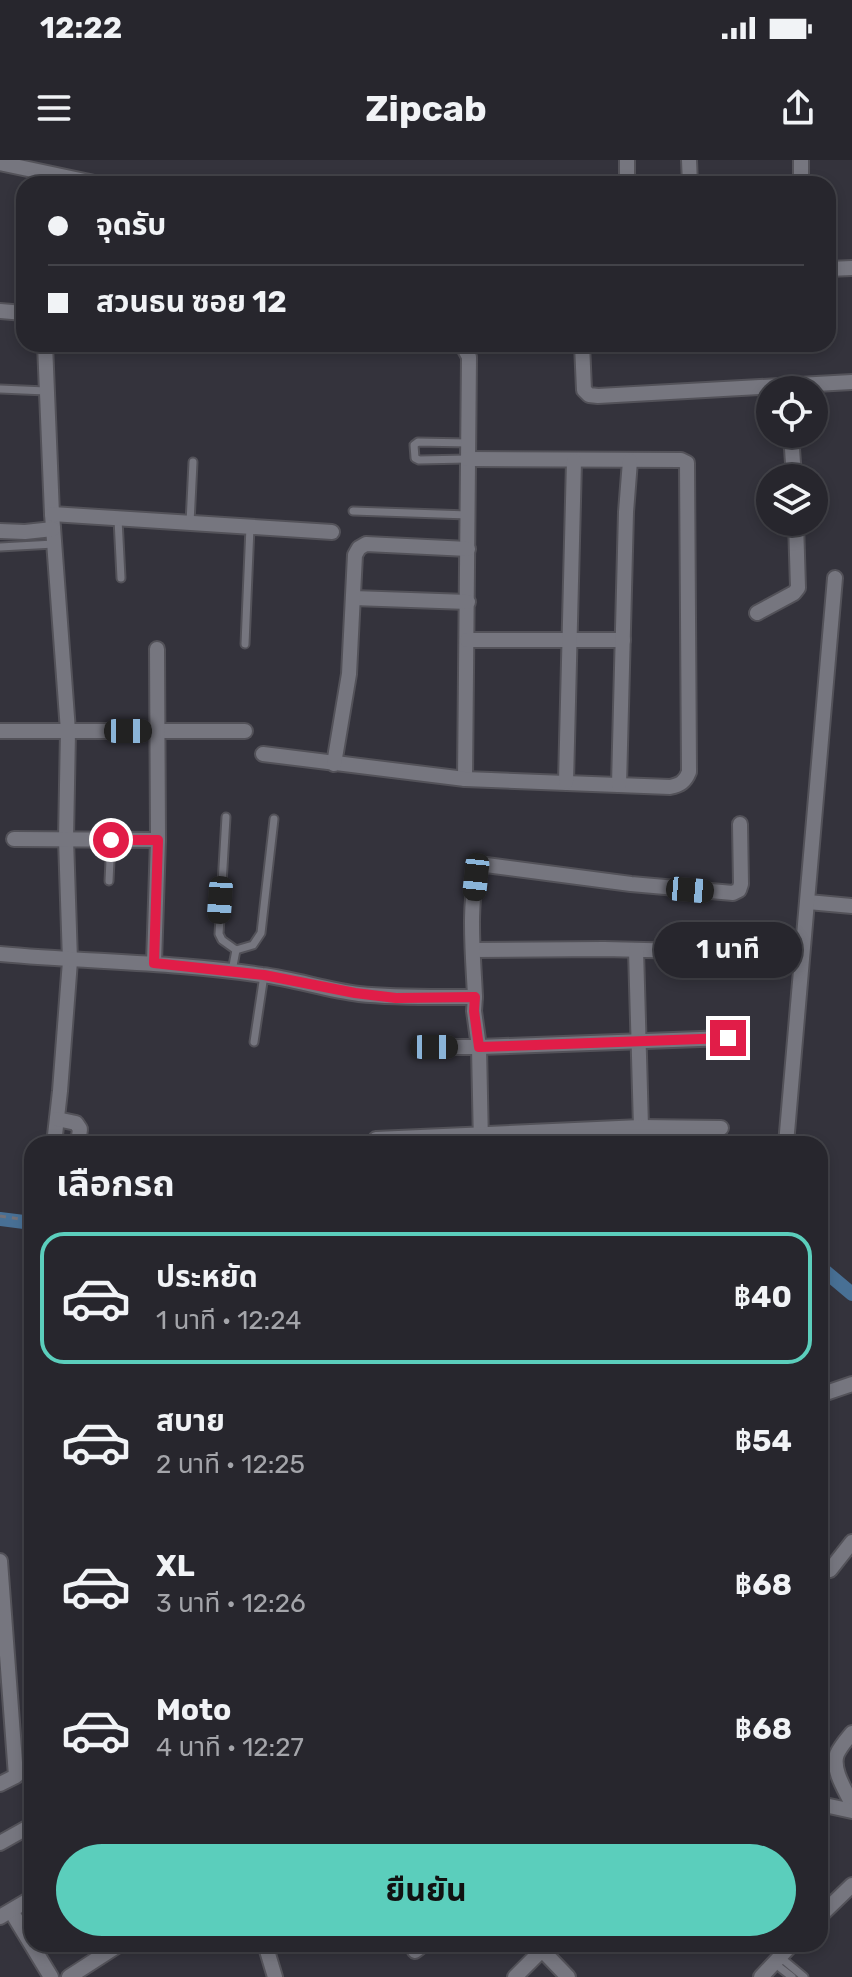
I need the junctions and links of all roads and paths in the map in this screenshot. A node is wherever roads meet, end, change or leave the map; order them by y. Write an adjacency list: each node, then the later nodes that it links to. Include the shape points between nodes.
1 (0, 163): 2 (street)
2 (31, 171): 3 (street)
3 (57, 176)
4 (45, 352): 11 (street)
5 (466, 352): 12 (street)
6 (582, 352): 10 (street, via 584,390 589,395)
7 (852, 382): 8 (street)
8 (828, 384)
9 (0, 389): 11 (lane)
10 (756, 389)
11 (47, 391): 22 (street)
12 (468, 443): 13 (street); 13 (lane, via 418,442 413,449 419,460)
13 (467, 459): 14 (street); 18 (street)
14 (574, 461): 15 (street); 33 (street)
15 (630, 461): 35 (street); 46 (street, via 681,460 688,468 689,772 678,786)
16 (193, 462): 20 (lane)
17 (353, 511): 18 (lane)
18 (468, 515): 27 (street)
19 (118, 519): 20 (street); 22 (street); 28 (lane)
20 (190, 523): 21 (street)
21 (250, 527): 24 (street); 36 (lane)
22 (53, 529): 23 (street); 26 (lane); 39 (street)
23 (0, 531)
24 (332, 532)
25 (796, 536): 32 (street, via 798,588)
26 (0, 547)
27 (468, 549): 30 (street, via 366,544 355,555); 31 (street)
28 (121, 578)
29 (835, 578): 55 (street)
30 (353, 598): 31 (street); 43 (street, via 349,674)
31 (468, 602): 34 (street)
32 (757, 613)
33 (569, 639): 34 (street); 35 (street); 45 (street)
34 (467, 640): 44 (street)
35 (623, 640): 46 (street)
36 (245, 644)
37 (157, 649): 40 (street)
38 (0, 731): 39 (street)
39 (68, 731): 40 (street); 51 (street)
40 (157, 731): 41 (street); 53 (street)
41 (245, 731)
42 (263, 754): 43 (street)
43 (334, 764): 44 (street)
44 (465, 779): 45 (street)
45 (566, 782): 46 (street)
46 (619, 785)
47 (226, 817): 57 (lane, via 219,934)
48 (274, 819): 57 (lane, via 261,933 253,945)
49 (740, 824): 58 (street, via 741,884 733,893 483,866 476,877)
50 (14, 839): 51 (street)
51 (66, 839): 52 (street); 62 (street)
52 (111, 840): 53 (street); 54 (lane)
53 (158, 840): 63 (street)
54 (109, 881)
55 (808, 902): 56 (street); 79 (street)
56 (852, 906)
57 (236, 950): 64 (lane)
58 (473, 950): 59 (street); 66 (street)
59 (636, 950): 60 (street); 68 (street)
60 (727, 952)
61 (0, 954): 62 (street)
62 (70, 961): 63 (street); 72 (street)
63 (154, 963): 64 (street)
64 (232, 971): 65 (street)
65 (264, 975): 66 (street, via 396,998); 69 (lane)
66 (475, 997): 71 (street)
67 (728, 1038): 68 (street)
68 (640, 1041): 71 (street); 73 (street)
69 (254, 1042)
70 (434, 1047): 71 (street)
71 (479, 1047): 77 (street)
72 (57, 1119): 75 (street); 76 (street, via 76,1123)
73 (641, 1127): 74 (street); 78 (street)
74 (721, 1128)
75 (55, 1136)
76 (79, 1136)
77 (481, 1136)
78 (530, 1136)
79 (787, 1136)
80 (0, 1216): 81 (path)
81 (24, 1220)
82 (852, 1384): 83 (street)
83 (828, 1392)
84 (852, 1542): 86 (street)
85 (0, 1561): 88 (street)
86 (830, 1570)
87 (852, 1733): 90 (street, via 835,1762)
88 (7, 1747): 89 (street, via 16,1776)
89 (0, 1784)
90 (852, 1804)
91 (828, 1806): 92 (street)
92 (852, 1811)
93 (24, 1830): 94 (street)
94 (0, 1843)
95 (852, 1885): 97 (street)
96 (24, 1903): 98 (street)
97 (828, 1908)
98 (5, 1914): 99 (street)
99 (24, 1940)
100 (33, 1952): 107 (street)
101 (108, 1952): 108 (street)
102 (267, 1952): 109 (street)
103 (540, 1952): 110 (street)
104 (549, 1952): 111 (street)
105 (784, 1952): 106 (street)
106 (777, 1960): 112 (street); 113 (lane); 114 (lane)
107 (51, 1977)
108 (69, 1977)
109 (275, 1977)
110 (515, 1977)
111 (568, 1977)
112 (761, 1977)
113 (792, 1977)
114 (804, 1977)

